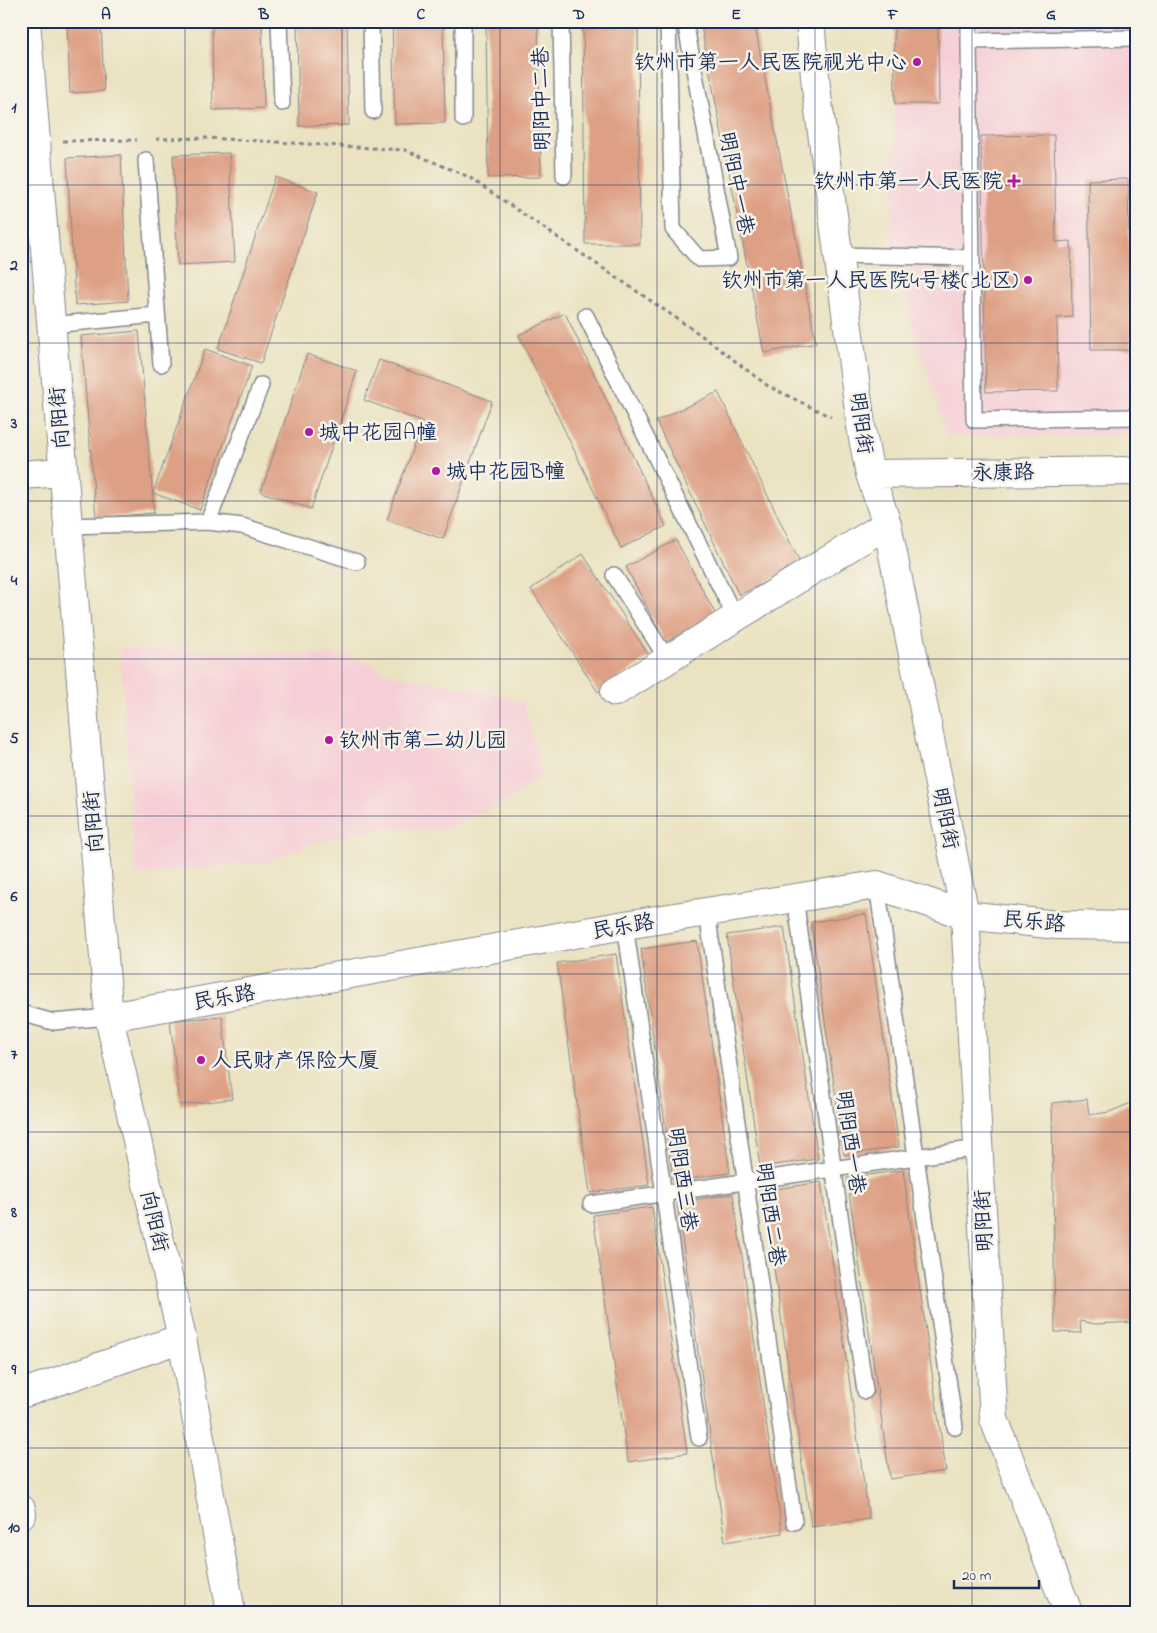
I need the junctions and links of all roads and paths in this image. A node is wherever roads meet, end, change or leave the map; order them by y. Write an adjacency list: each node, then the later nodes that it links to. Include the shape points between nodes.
1 (26, 21): 17 (street, 向阳街)
2 (279, 21): 12 (lane)
3 (371, 21): 13 (lane)
4 (463, 21): 14 (lane)
5 (561, 21): 19 (lane, 明阳中二巷)
6 (668, 21): 7 (lane, 明阳中一巷, via 673,229 699,258 729,258)
7 (685, 21)
8 (810, 21): 20 (street, 明阳街)
9 (969, 21): 11 (lane)
10 (1136, 38): 11 (lane)
11 (969, 41): 21 (lane)
12 (282, 103)
13 (373, 111)
14 (463, 119)
15 (152, 139): 28 (path, via 209,138 405,150 469,177 701,335 768,386)
16 (142, 140): 17 (path)
17 (36, 141): 24 (street, 向阳街)
18 (146, 160): 22 (lane)
19 (564, 176)
20 (839, 255): 21 (lane); 28 (street, 明阳街)
21 (972, 258): 27 (lane, via 974,420)
22 (157, 314): 24 (lane); 25 (lane)
23 (586, 316): 38 (lane)
24 (51, 325): 30 (street, 向阳街)
25 (161, 364)
26 (261, 385): 33 (lane)
27 (1136, 416)
28 (862, 433): 31 (street, 明阳街)
29 (1136, 471): 31 (street, 永康路)
30 (63, 472): 32 (street); 35 (street, 向阳街)
31 (870, 474): 34 (street, 明阳街)
32 (21, 475)
33 (208, 522): 35 (lane); 36 (lane, via 242,526)
34 (886, 524): 38 (street); 44 (street, 明阳街)
35 (68, 526): 48 (street, 向阳街)
36 (357, 562)
37 (614, 575): 39 (lane)
38 (735, 617): 39 (street)
39 (667, 659): 40 (street)
40 (614, 692)
41 (877, 885): 42 (street, 民乐路); 44 (street, 民乐路); 50 (lane)
42 (795, 898): 43 (street, 民乐路); 51 (lane, 明阳西一巷)
43 (707, 912): 45 (street, 民乐路); 52 (lane, 明阳西二巷)
44 (965, 915): 46 (street, 民乐路, via 1057,925); 49 (street, 明阳街)
45 (625, 925): 48 (street, 民乐路); 53 (lane, 明阳西三巷)
46 (1136, 926)
47 (21, 1013): 48 (lane, via 53,1022)
48 (109, 1017): 55 (street, 向阳街)
49 (978, 1148): 50 (lane); 62 (street, 明阳街, via 994,1419)
50 (916, 1157): 51 (lane); 58 (lane)
51 (833, 1169): 52 (lane); 56 (lane, 明阳西一巷)
52 (745, 1181): 53 (lane); 60 (lane, 明阳西二巷)
53 (663, 1193): 54 (lane); 59 (lane, 明阳西三巷)
54 (591, 1204)
55 (182, 1338): 57 (street); 61 (street, 向阳街)
56 (865, 1391)
57 (21, 1394)
58 (955, 1427)
59 (699, 1438)
60 (794, 1522)
61 (231, 1612)
62 (1068, 1612)

